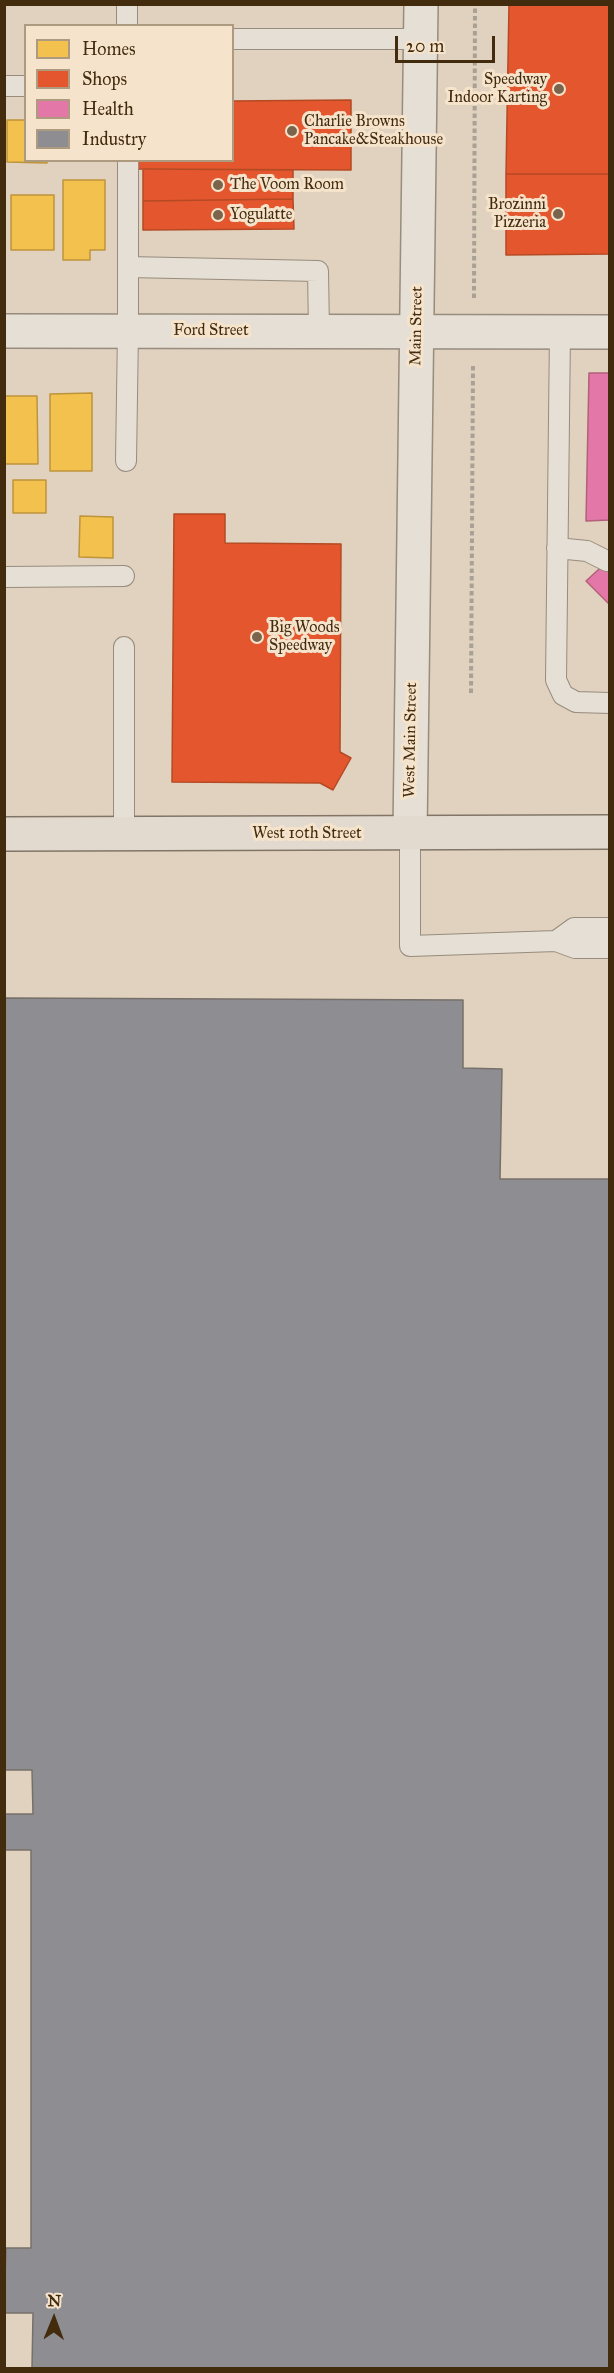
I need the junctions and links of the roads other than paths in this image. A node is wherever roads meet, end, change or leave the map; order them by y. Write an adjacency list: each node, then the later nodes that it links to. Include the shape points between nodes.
1 (127, 4): 3 (lane)
2 (420, 4): 5 (street, Main Street)
3 (127, 24)
4 (234, 39): 5 (lane)
5 (420, 39): 13 (street, Main Street)
6 (4, 86): 7 (lane)
7 (24, 86)
8 (128, 162): 9 (lane)
9 (128, 267): 11 (lane); 12 (lane, via 318,271)
10 (4, 331): 11 (street, Ford Street)
11 (128, 331): 12 (street, Ford Street); 16 (lane)
12 (319, 331): 13 (street, Ford Street)
13 (417, 331): 14 (street, Ford Street); 22 (street, Main Street)
14 (560, 332): 15 (street, Ford Street); 17 (lane)
15 (609, 332)
16 (126, 461)
17 (557, 548): 18 (lane, via 587,551); 23 (lane, via 556,680 563,695 576,702)
18 (607, 561)
19 (124, 576): 20 (lane)
20 (4, 578)
21 (124, 647): 27 (lane)
22 (412, 647): 25 (street, West Main Street)
23 (609, 703)
24 (609, 832): 25 (main road, West 10th Street)
25 (410, 833): 27 (main road, West 10th Street); 29 (lane, via 410,946)
26 (4, 834): 27 (main road, West 10th Street)
27 (124, 834)
28 (609, 928): 29 (lane, via 574,928)
29 (556, 941): 30 (lane, via 575,948)
30 (609, 948)

